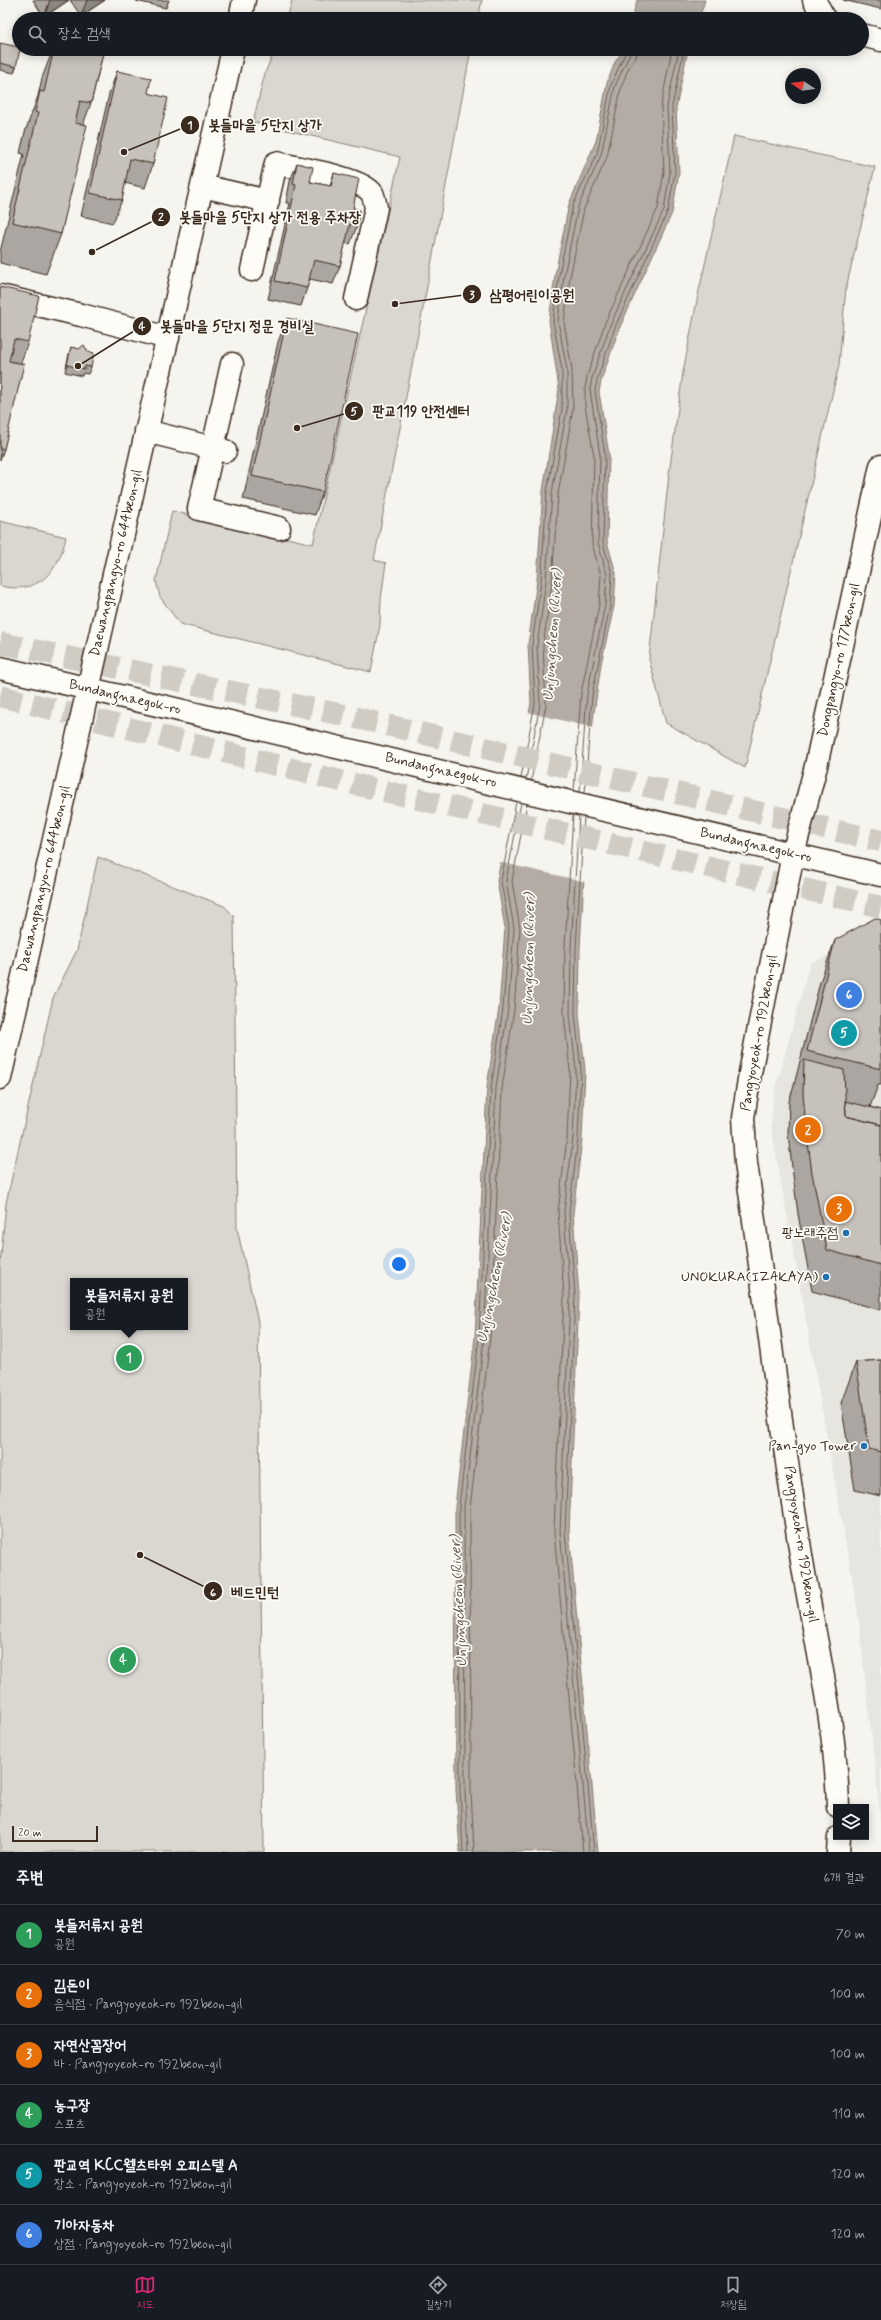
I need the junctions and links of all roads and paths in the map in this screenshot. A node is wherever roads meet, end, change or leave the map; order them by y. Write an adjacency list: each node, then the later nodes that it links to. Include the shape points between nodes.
1 (244, 0): 3 (street)
2 (814, 0): 4 (street)
3 (241, 12)
4 (821, 12)
5 (869, 37): 6 (street)
6 (881, 40)
7 (231, 56): 8 (street, Daewangpangyo-ro 644beon-gil)
8 (202, 186): 9 (street); 13 (street, Daewangpangyo-ro 644beon-gil)
9 (268, 201): 10 (street); 12 (street, via 276,163 354,182 372,193 376,208 375,216)
10 (252, 270)
11 (0, 296): 13 (street)
12 (356, 299)
13 (168, 338): 15 (street, Daewangpangyo-ro 644beon-gil)
14 (232, 364): 16 (street)
15 (146, 431): 16 (street); 20 (street, Daewangpangyo-ro 644beon-gil)
16 (219, 449): 18 (street, via 199,509)
17 (881, 466): 21 (street, Dongpangyo-ro 177beon-gil, via 816,766)
18 (278, 528)
19 (0, 668): 20 (street, Bundangnaegok-ro)
20 (87, 688): 21 (street, Bundangnaegok-ro); 23 (street, Daewangpangyo-ro 644beon-gil)
21 (793, 854): 22 (street, Bundangnaegok-ro); 24 (street, Pangyoyeok-ro 192beon-gil, via 743,1118 746,1163 799,1542 833,1742)
22 (881, 875)
23 (0, 1078)
24 (838, 1804)
25 (838, 1840): 26 (street)
26 (838, 1852)

